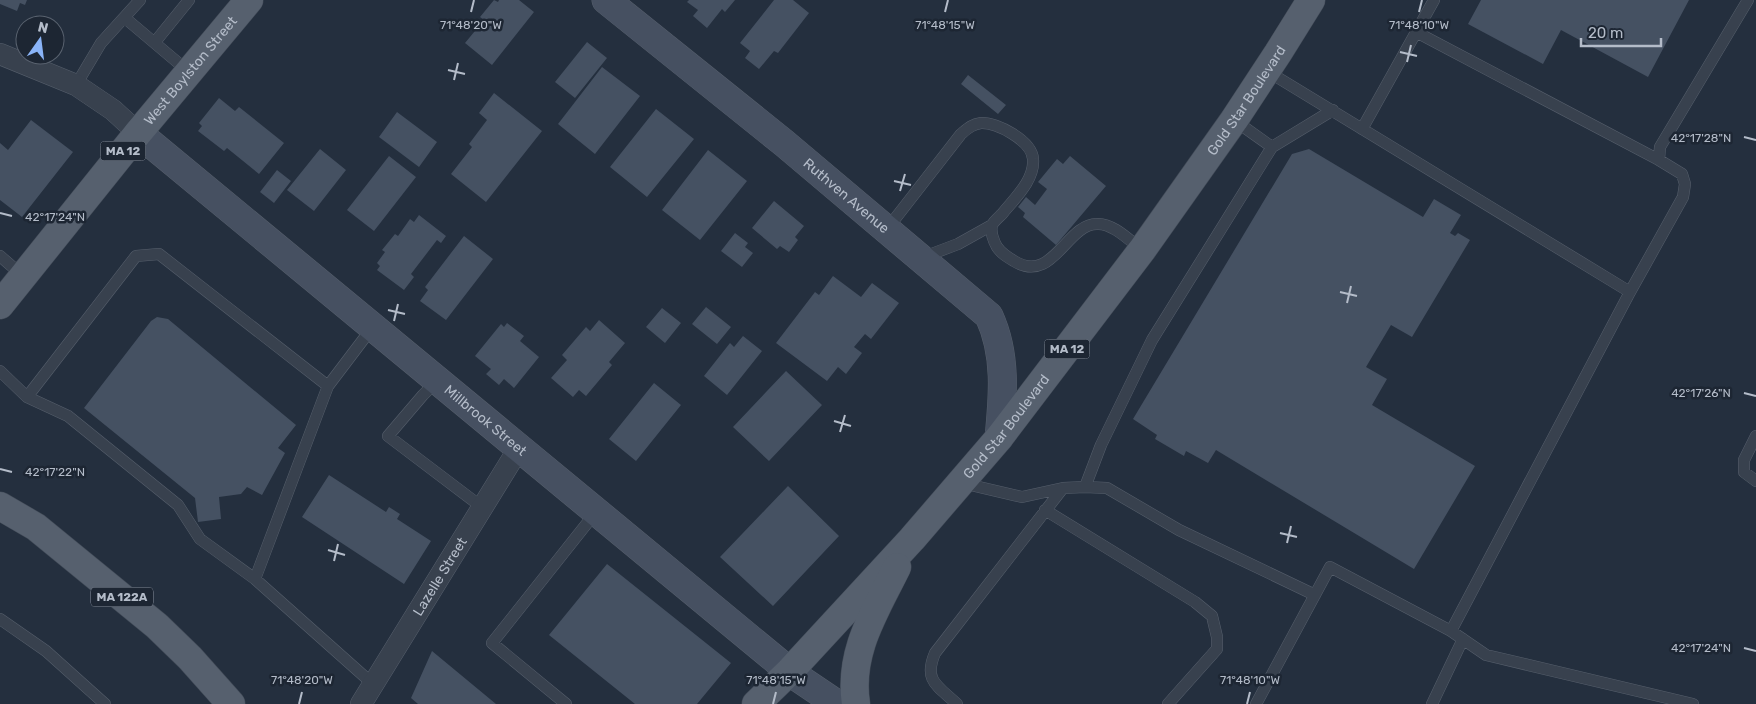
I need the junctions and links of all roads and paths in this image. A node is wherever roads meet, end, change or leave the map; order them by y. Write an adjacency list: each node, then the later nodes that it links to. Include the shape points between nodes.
1 (140, 0): 8 (lane)
2 (189, 0): 10 (lane)
3 (249, 0): 13 (main road, West Boylston Street / MA 12)
4 (606, 0): 22 (main road, Ruthven Avenue)
5 (1311, 0): 12 (main road, Gold Star Boulevard / MA 12)
6 (1434, 0): 9 (lane)
7 (1748, 0): 20 (lane, via 1660,147)
8 (125, 18): 10 (lane); 14 (lane, via 101,43)
9 (1416, 32): 17 (lane); 20 (lane)
10 (155, 42): 13 (lane)
11 (0, 54): 14 (street)
12 (1267, 70): 15 (lane); 16 (main road, Gold Star Boulevard / MA 12)
13 (189, 72): 18 (main road, West Boylston Street / MA 12)
14 (76, 85): 18 (street, via 114,110)
15 (1332, 110): 17 (lane); 19 (lane)
16 (1234, 120): 19 (lane); 23 (main road, Gold Star Boulevard / MA 12)
17 (1362, 129): 27 (lane)
18 (138, 133): 26 (main road, West Boylston Street / MA 12); 29 (main road, Millbrook Street)
19 (1272, 148): 39 (lane, via 1152,340 1101,444)
20 (1659, 160): 27 (lane, via 1682,174 1684,197)
21 (992, 225): 22 (lane, via 1024,187 1031,175 1034,159 1024,140 994,125 982,123 961,134); 23 (lane, via 996,245 1003,255 1022,266 1045,263 1088,225 1099,223); 25 (lane, via 958,244)
22 (887, 230): 25 (main road, Ruthven Avenue)
23 (1142, 250): 35 (main road, Gold Star Boulevard / MA 12)
24 (0, 256): 26 (lane)
25 (921, 258): 35 (main road, Ruthven Avenue, via 989,316 998,340 1003,369)
26 (23, 276): 28 (main road, West Boylston Street / MA 12)
27 (1630, 292): 49 (lane)
28 (0, 305)
29 (372, 328): 31 (main road, Millbrook Street); 32 (lane)
30 (0, 371): 33 (lane)
31 (437, 381): 36 (main road, Millbrook Street); 42 (lane, via 388,436)
32 (328, 386): 33 (lane, via 160,254 136,256); 46 (lane)
33 (27, 396): 46 (lane, via 68,416 178,505 200,539)
34 (1756, 436): 37 (lane, via 1744,460 1744,472)
35 (999, 438): 38 (main road, Gold Star Boulevard / MA 12)
36 (519, 448): 42 (street, Lazelle Street); 44 (main road, Millbrook Street)
37 (1756, 482)
38 (960, 483): 40 (lane, via 1022,497); 45 (main road, Gold Star Boulevard / MA 12)
39 (1085, 487): 40 (lane); 47 (lane, via 1106,488 1179,530)
40 (1063, 488): 43 (lane)
41 (0, 506): 54 (main road, MA 122A, via 36,527 157,626)
42 (483, 508): 52 (street, Lazelle Street)
43 (1045, 510): 60 (lane, via 935,653 929,667 932,680); 61 (lane, via 1195,602 1212,616 1218,637 1217,649)
44 (596, 512): 51 (main road, Millbrook Street); 56 (lane, via 492,643)
45 (912, 539): 51 (main road, Gold Star Boulevard / MA 12); 59 (main road, via 864,633 855,672)
46 (255, 579): 52 (lane)
47 (1315, 594): 49 (lane, via 1330,566); 62 (lane)
48 (0, 618): 53 (lane, via 46,651)
49 (1450, 631): 50 (lane)
50 (1463, 639): 63 (lane); 64 (lane, via 1486,655)
51 (790, 671): 57 (main road, Gold Star Boulevard / MA 12); 58 (main road, Millbrook Street)
52 (374, 685): 55 (street, Lazelle Street)
53 (105, 704)
54 (231, 704)
55 (361, 704)
56 (566, 704)
57 (756, 704)
58 (837, 704)
59 (856, 704)
60 (957, 704)
61 (1168, 704)
62 (1256, 704)
63 (1432, 704)
64 (1693, 704)

